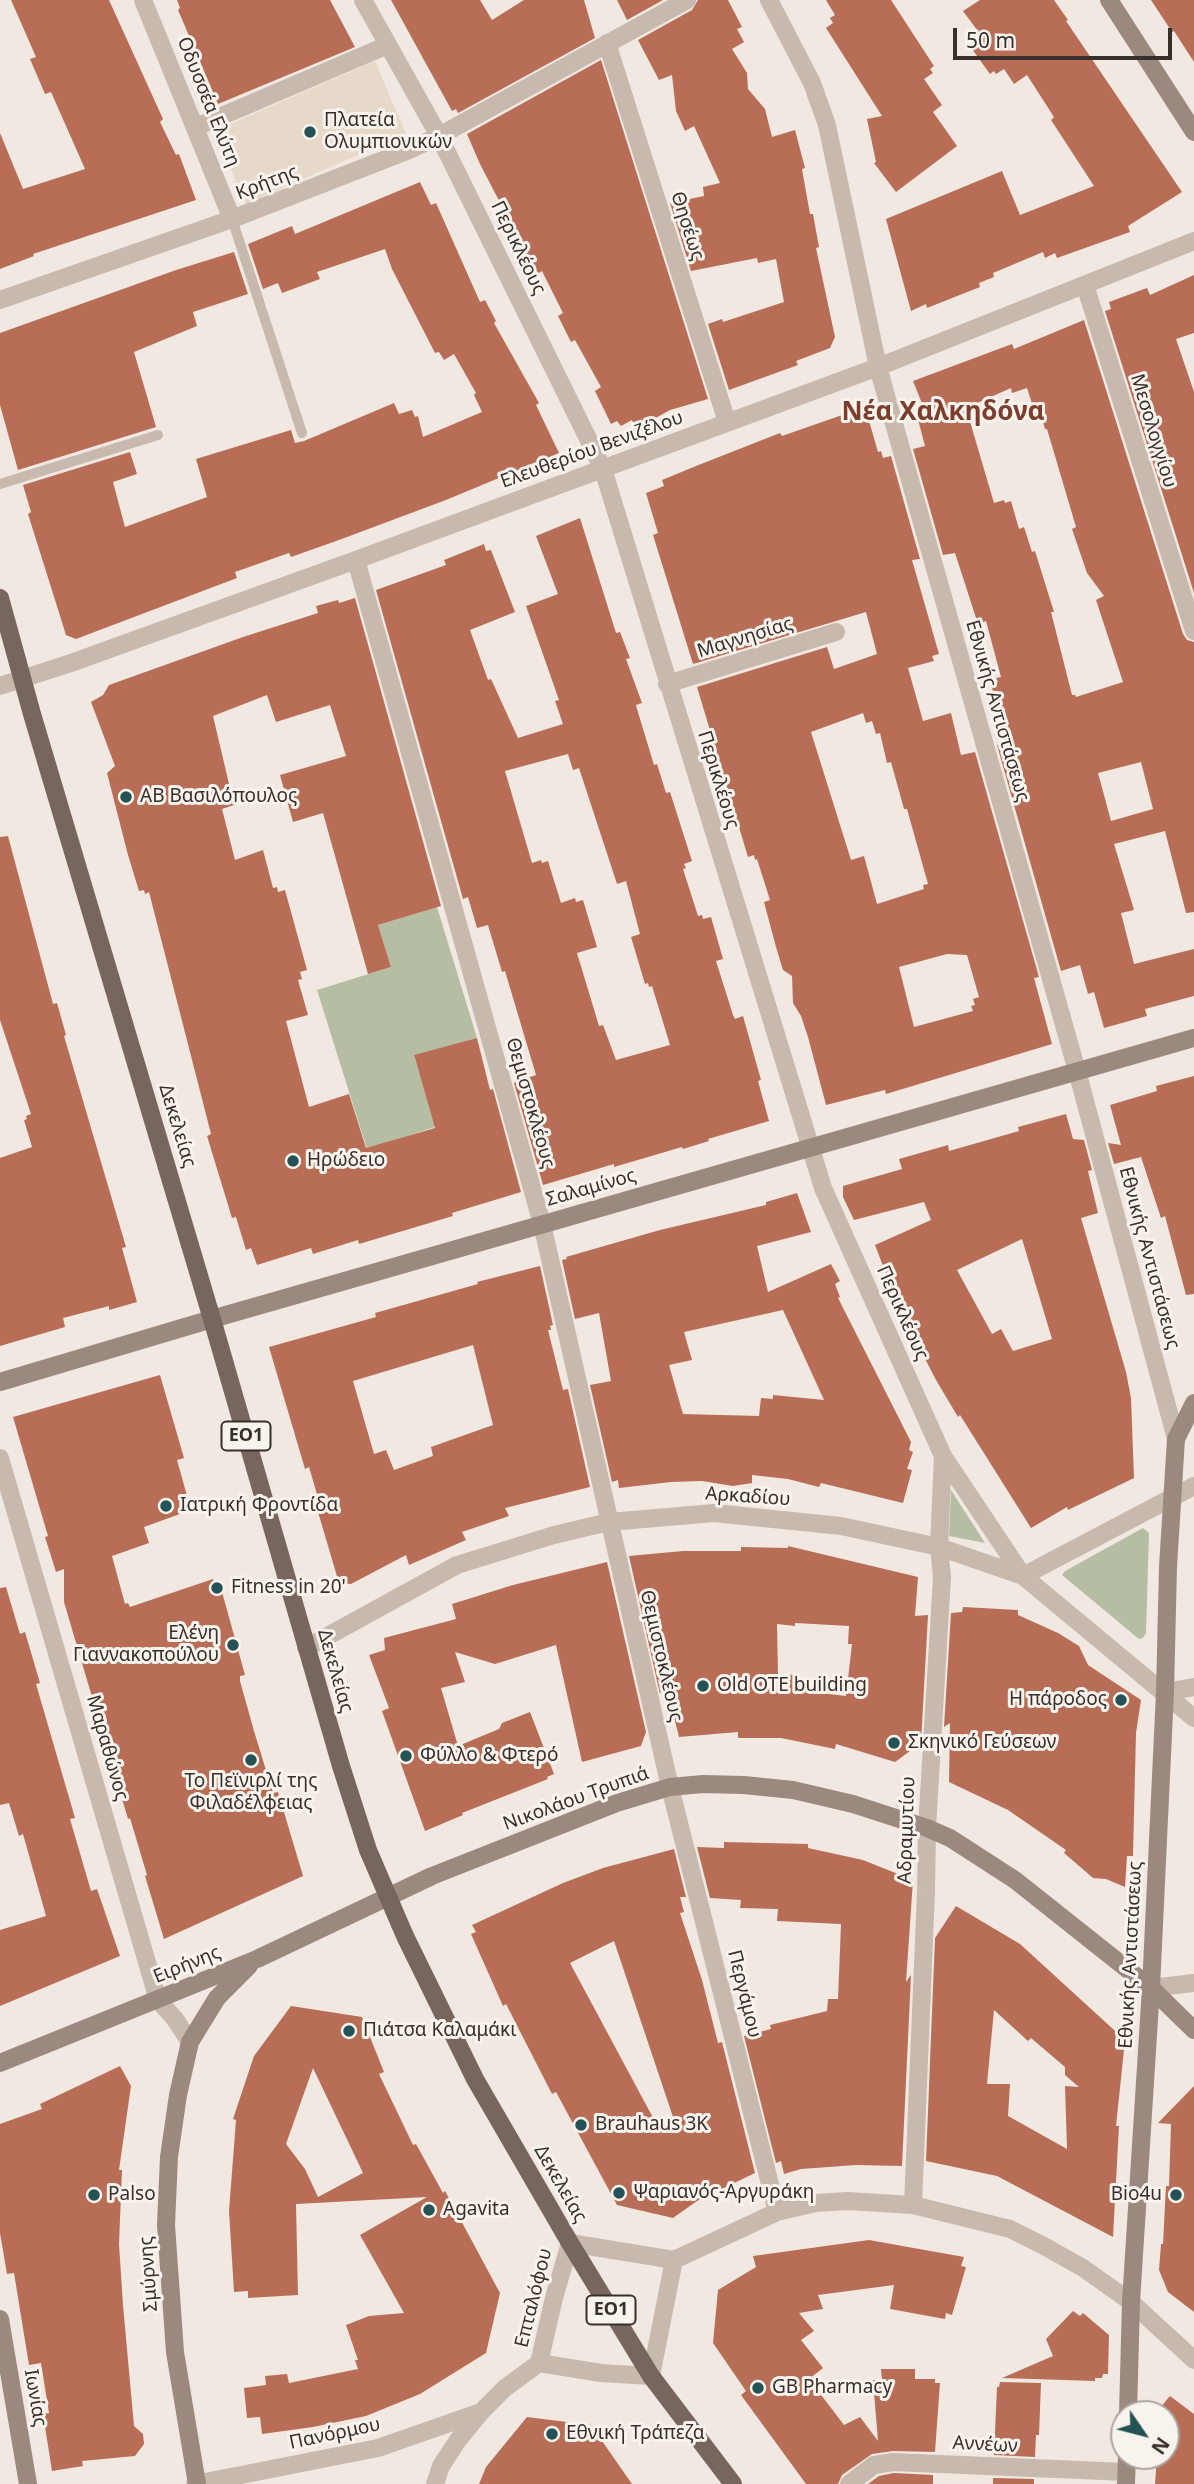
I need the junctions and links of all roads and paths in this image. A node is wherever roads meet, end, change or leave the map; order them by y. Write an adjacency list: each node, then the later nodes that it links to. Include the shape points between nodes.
1 (144, 0): 8 (street, Οδυσσέα Ελύτη)
2 (363, 0): 7 (street, Περικλέους)
3 (687, 0): 6 (street, Κρήτης)
4 (769, 0): 15 (street, Εθνικής Αντιστάσεως, via 812,83 827,125)
5 (1109, 0): 9 (street)
6 (607, 43): 10 (street, Κρήτης); 16 (street, Θησέως)
7 (388, 46): 8 (street); 10 (street, Περικλέους)
8 (197, 127): 11 (street, Οδυσσέα Ελύτη)
9 (1194, 132)
10 (439, 136): 11 (street, Κρήτης); 19 (street, Περικλέους)
11 (232, 219): 14 (street, Κρήτης); 17 (lane)
12 (1194, 241): 13 (street, Ελευθερίου Βενιζέλου)
13 (1085, 285): 15 (street, Ελευθερίου Βενιζέλου); 23 (street, Μεσολογγίου)
14 (0, 300)
15 (878, 367): 16 (street, Ελευθερίου Βενιζέλου); 29 (street, Εθνικής Αντιστάσεως)
16 (727, 422): 19 (street, Ελευθερίου Βενιζέλου)
17 (302, 433)
18 (158, 435): 20 (lane)
19 (603, 469): 21 (street, Ελευθερίου Βενιζέλου); 26 (street, Περικλέους)
20 (0, 484)
21 (356, 560): 25 (street, Ελευθερίου Βενιζέλου); 31 (street, Θεμιστοκλέους)
22 (0, 598): 25 (main road, Δεκελείας / ΕΟ1)
23 (1194, 631)
24 (836, 632): 26 (street, Μαγνησίας)
25 (22, 680): 27 (street, Ελευθερίου Βενιζέλου); 32 (main road, Δεκελείας / ΕΟ1)
26 (667, 684): 30 (street, Περικλέους)
27 (0, 686)
28 (1194, 1038): 29 (street, Σαλαμίνος)
29 (1077, 1071): 30 (street, Σαλαμίνος); 35 (street, Εθνικής Αντιστάσεως)
30 (810, 1147): 31 (street, Σαλαμίνος); 36 (street, Περικλέους, via 823,1188)
31 (542, 1224): 32 (street, Σαλαμίνος); 40 (street, Θεμιστοκλέους)
32 (212, 1319): 33 (street, Σαλαμίνος); 43 (main road, Δεκελείας / ΕΟ1)
33 (0, 1382)
34 (1194, 1403): 35 (street)
35 (1176, 1439): 39 (street, Εθνικής Αντιστάσεως)
36 (943, 1456): 41 (street, Αδραμυτίου); 42 (street, Περικλέους)
37 (0, 1458): 53 (street, Μαραθώνος)
38 (1194, 1486): 39 (street)
39 (1172, 1497): 42 (street); 45 (street, Εθνικής Αντιστάσεως)
40 (609, 1521): 41 (street, Αρκαδίου, via 714,1513 841,1526); 43 (street, Αρκαδίου, via 457,1565); 47 (street, Θεμιστοκλέους)
41 (939, 1547): 42 (street, Αρκαδίου); 48 (street, Αδραμυτίου, via 942,1577)
42 (1023, 1576): 45 (street, Αρκαδίου)
43 (306, 1648): 49 (main road, Δεκελείας / ΕΟ1, via 368,1850)
44 (1194, 1686): 45 (street)
45 (1165, 1692): 46 (street, Αρκαδίου); 52 (street, Εθνικής Αντιστάσεως)
46 (1194, 1718)
47 (670, 1787): 48 (street, Νικολάου Τρυπιά, via 744,1785 793,1790); 49 (street, Νικολάου Τρυπιά, via 617,1803); 58 (street, Περγάμου)
48 (927, 1828): 52 (street, Νικολάου Τρυπιά, via 1015,1880); 57 (street, Αδραμυτίου)
49 (387, 1897): 50 (street, Ειρήνης); 59 (main road, Δεκελείας / ΕΟ1, via 475,2079)
50 (257, 1959): 53 (street, Ειρήνης); 55 (street, Σμύρνης, via 217,1998)
51 (1194, 1983): 52 (street)
52 (1151, 1988): 54 (street, Νικολάου Τρυπιά); 61 (street, Εθνικής Αντιστάσεως)
53 (158, 2000): 55 (street, Μαραθώνος); 56 (street, Ειρήνης)
54 (1194, 2030)
55 (190, 2042): 70 (street, Σμύρνης, via 169,2157 166,2225 176,2352)
56 (0, 2063)
57 (913, 2205): 58 (street, via 847,2201); 61 (street, via 1010,2229 1083,2269)
58 (777, 2212): 60 (street)
59 (570, 2243): 60 (street); 64 (street, Επταλόφου); 65 (main road, Δεκελείας / ΕΟ1)
60 (674, 2260): 65 (street)
61 (1130, 2302): 63 (street); 66 (street, Εθνικής Αντιστάσεως)
62 (0, 2319): 69 (street, Ιωνίας)
63 (1194, 2360)
64 (540, 2362): 65 (street, Επταλόφου); 67 (street, Επταλόφου)
65 (651, 2376): 72 (main road, Δεκελείας / ΕΟ1)
66 (1128, 2400)
67 (481, 2412): 70 (street, Πανόρμου, via 378,2448); 71 (street, Επταλόφου, via 441,2466)
68 (1126, 2471): 73 (street, Αννέων, via 894,2462 874,2465)
69 (28, 2484)
70 (196, 2484)
71 (435, 2484)
72 (733, 2484)
73 (849, 2484)

